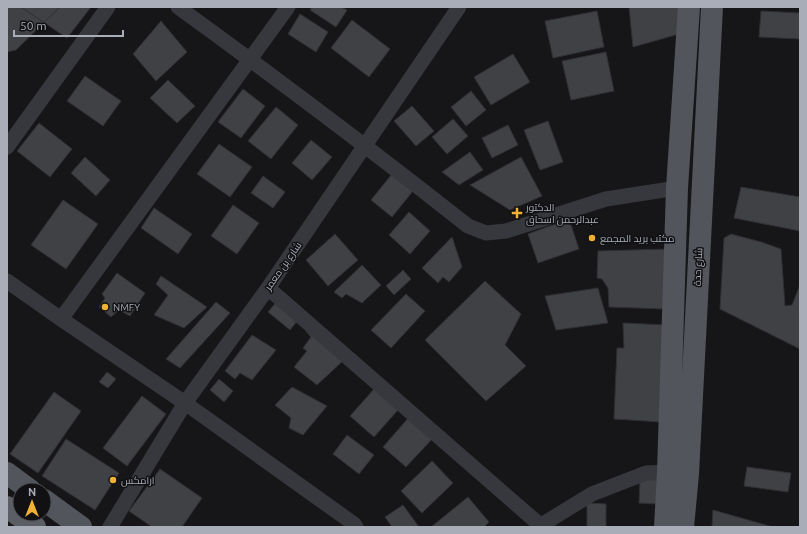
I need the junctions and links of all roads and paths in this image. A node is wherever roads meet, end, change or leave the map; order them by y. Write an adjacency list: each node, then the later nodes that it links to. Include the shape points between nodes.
1 (108, 7): 9 (street)
2 (178, 7): 7 (street)
3 (288, 7): 7 (street)
4 (459, 7): 8 (street, شارع بن معمر)
5 (689, 7): 10 (main road)
6 (712, 7): 26 (main road, شارع حدة)
7 (250, 59): 8 (street); 13 (street)
8 (366, 146): 10 (street, via 468,226 486,233 506,231 606,199); 12 (street, شارع بن معمر)
9 (7, 147)
10 (677, 188): 15 (main road)
11 (7, 280): 13 (street)
12 (268, 288): 14 (street, شارع بن معمر); 20 (street)
13 (61, 320): 14 (street)
14 (185, 403): 23 (street, شارع بن معمر); 24 (street)
15 (668, 472): 20 (street, via 646,473 592,494); 25 (main road)
16 (7, 473): 17 (main road)
17 (19, 482)
18 (52, 506): 22 (main road)
19 (7, 507): 21 (highway)
20 (539, 526)
21 (35, 527)
22 (81, 527)
23 (110, 527)
24 (356, 527)
25 (665, 527)
26 (684, 527)

